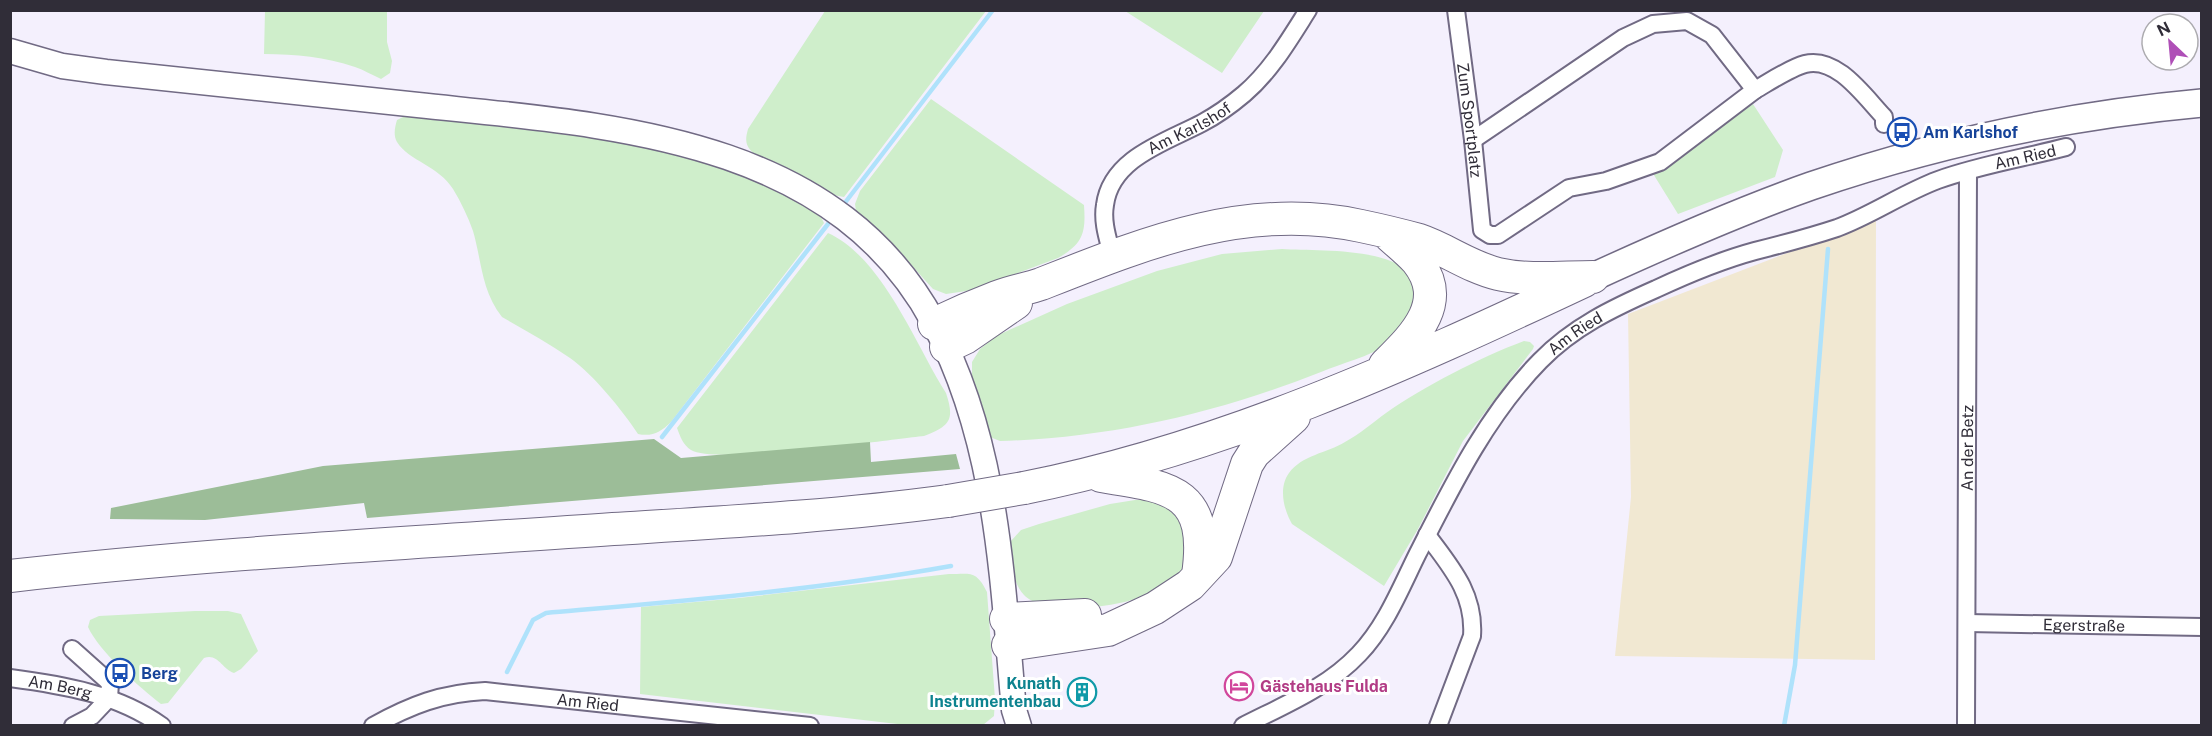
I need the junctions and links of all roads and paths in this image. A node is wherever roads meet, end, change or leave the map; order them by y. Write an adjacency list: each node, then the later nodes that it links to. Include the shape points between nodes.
1 (1308, 10): 11 (street, Am Karlshof, via 1272,63 1245,93 1204,122 1158,145 1121,170 1105,205)
2 (1456, 10): 7 (street, Zum Sportplatz)
3 (10, 51): 13 (street, via 84,69 588,124 685,143 768,173 835,211 875,244 901,273)
4 (1755, 90): 6 (street, via 1805,64 1823,63 1838,70 1884,117); 7 (street, via 1712,35 1687,21 1653,24 1623,38); 7 (street, Zum Sportplatz, via 1660,162 1605,181 1569,188 1498,235 1482,230)
5 (2202, 103): 12 (main road, via 2044,125 1906,157 1749,209)
6 (1884, 124)
7 (1473, 140)
8 (2066, 147): 9 (street, Am Ried)
9 (1968, 172): 17 (street, Am Ried, via 1918,188 1846,224 1687,275 1579,328 1540,361 1499,411 1475,446); 20 (street, An der Betz)
10 (1387, 233): 11 (highway, via 1341,222 1262,220 1180,233); 12 (highway, via 1420,240 1499,274); 14 (highway, via 1418,263 1429,287 1429,301 1420,329)
11 (1112, 255): 13 (highway, via 999,296)
12 (1593, 277): 14 (highway)
13 (940, 335): 22 (street, via 967,401 985,463 996,520)
14 (1374, 377): 15 (highway)
15 (1310, 403): 16 (highway, via 1173,451); 18 (highway, via 1254,453 1240,481 1216,556)
16 (1090, 474): 18 (highway, via 1164,488 1186,504 1201,538); 19 (highway, bridge, via 948,501 838,513 257,554)
17 (1427, 534): 31 (street, Am Ried, via 1386,617 1360,653 1311,692); 32 (street, via 1460,581 1473,622 1472,636)
18 (1198, 575): 22 (highway, via 1174,598 1108,630)
19 (10, 576)
20 (1967, 623): 21 (street, Egerstraße); 33 (street, An der Betz)
21 (2202, 627)
22 (1007, 632): 30 (street)
23 (72, 649): 25 (street, Am Berg, via 110,683)
24 (10, 678): 25 (street, Am Berg)
25 (109, 698): 26 (street, Am Berg, via 92,716); 27 (street, Am Berg, via 143,712)
26 (73, 726)
27 (162, 726)
28 (373, 726): 29 (street, Am Ried, via 435,697 485,691)
29 (810, 726)
30 (1019, 726)
31 (1243, 726)
32 (1438, 726)
33 (1966, 726)

